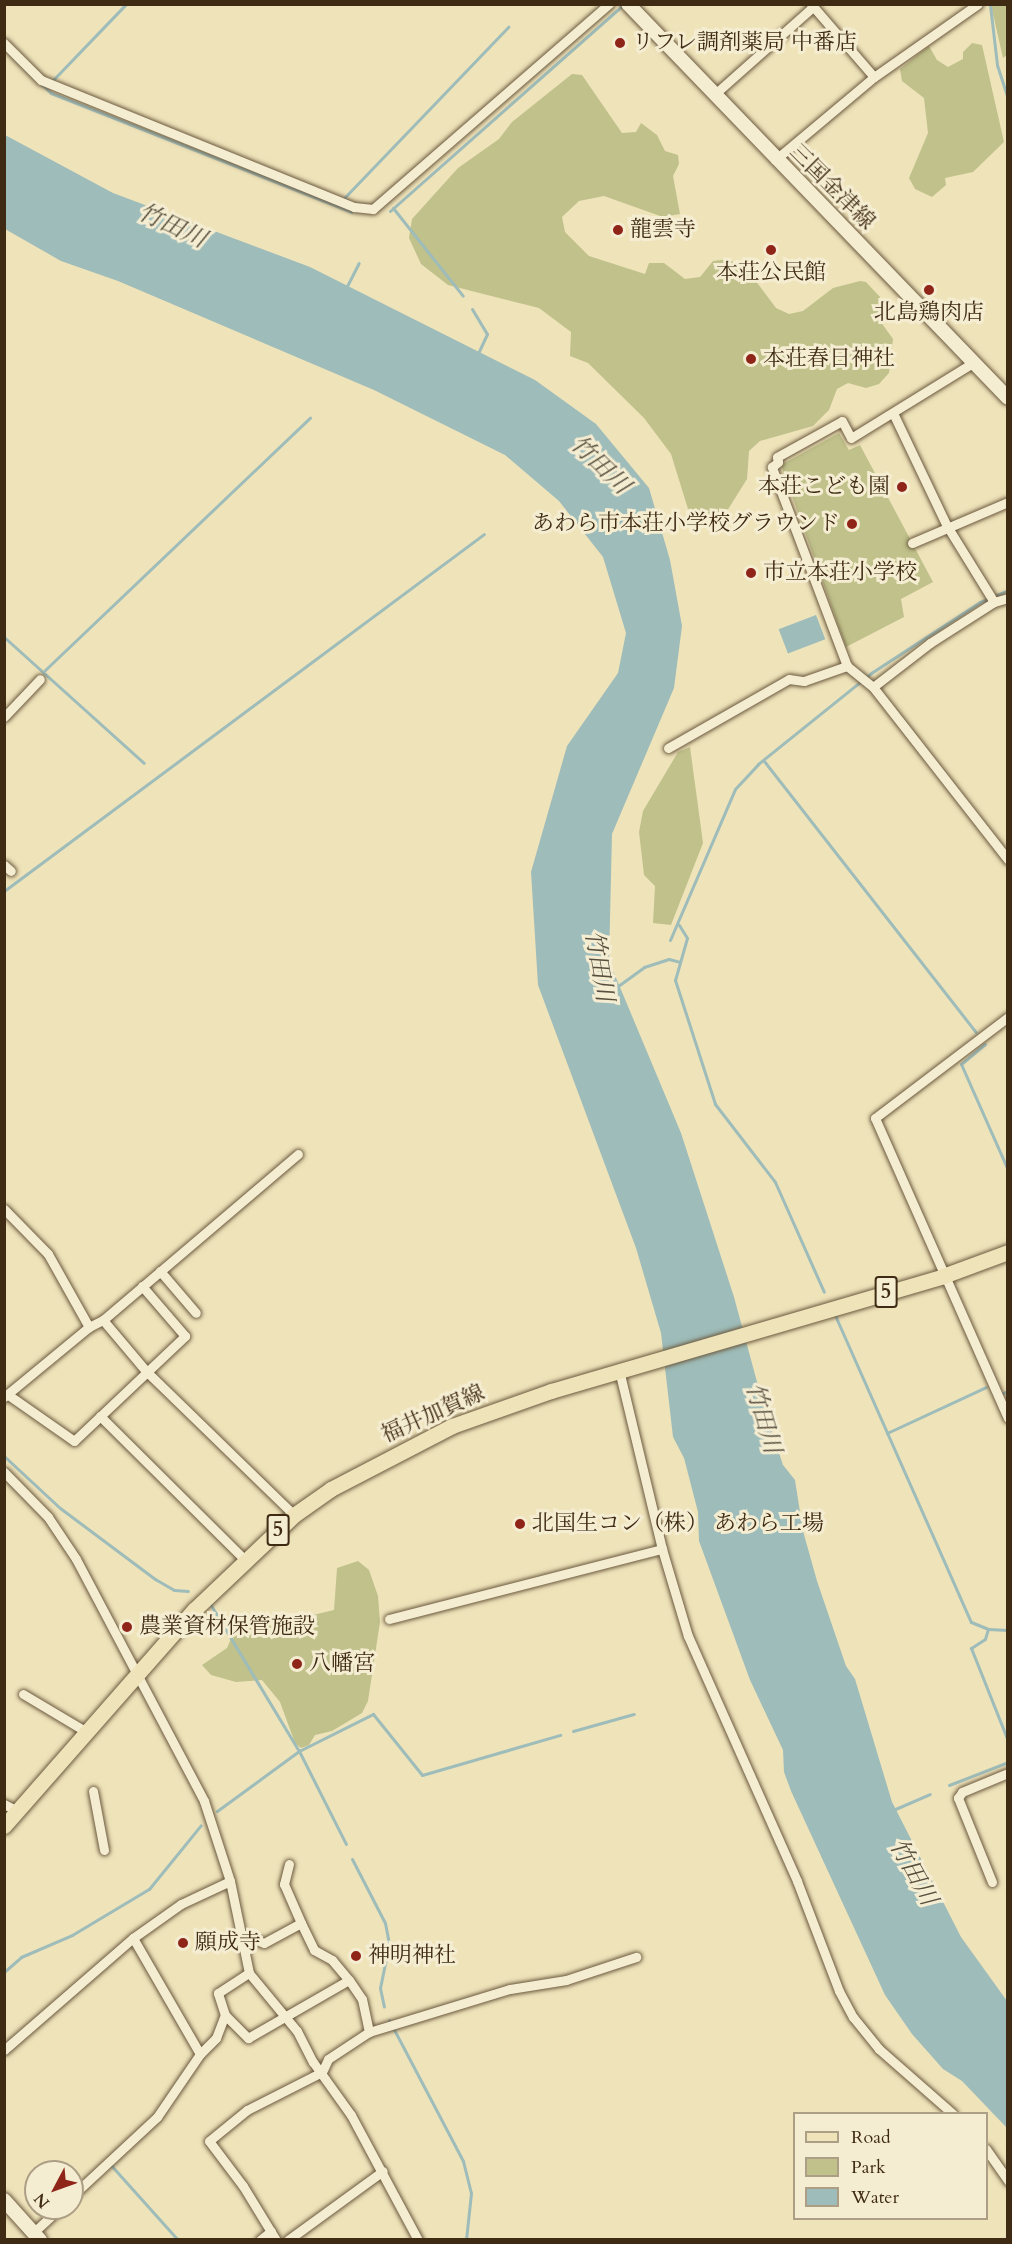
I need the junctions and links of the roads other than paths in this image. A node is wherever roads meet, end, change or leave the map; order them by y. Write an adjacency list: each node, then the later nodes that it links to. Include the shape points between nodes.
1 (609, 4): 5 (street, via 373,209 354,207 41,80)
2 (978, 4): 6 (street)
3 (629, 5): 7 (main road, 三国金津線)
4 (812, 6): 6 (street); 7 (street)
5 (4, 43)
6 (874, 77): 8 (street)
7 (716, 93): 8 (main road, 三国金津線)
8 (775, 160): 9 (main road, 三国金津線)
9 (974, 362): 10 (main road, 三国金津線); 11 (street)
10 (1008, 398)
11 (893, 413): 13 (street); 17 (street, via 851,438 842,421 777,457 778,462 772,467)
12 (1008, 502): 13 (street)
13 (947, 526): 14 (street); 16 (street)
14 (912, 543)
15 (1008, 598): 16 (street)
16 (994, 602): 19 (street, via 930,643)
17 (847, 666): 19 (street); 21 (street, via 804,681 789,679)
18 (40, 679): 20 (street)
19 (873, 687): 22 (street)
20 (4, 717)
21 (668, 748)
22 (1008, 860)
23 (1008, 1017): 28 (street, via 875,1118)
24 (298, 1154): 27 (street)
25 (4, 1209): 32 (street, via 48,1254)
26 (1008, 1252): 28 (main road, 福井加賀線 / 5)
27 (160, 1271): 29 (street); 30 (street)
28 (943, 1276): 33 (main road, 福井加賀線 / 5); 37 (street)
29 (142, 1287): 31 (street); 34 (street, via 184,1336)
30 (196, 1313)
31 (103, 1320): 32 (street); 34 (street)
32 (89, 1327): 35 (street)
33 (619, 1370): 39 (main road, 福井加賀線 / 5, via 452,1426 331,1489); 40 (street)
34 (146, 1371): 36 (street); 39 (street)
35 (6, 1396): 36 (street, via 74,1441)
36 (100, 1416): 41 (street)
37 (1008, 1418)
38 (4, 1472): 43 (street, via 48,1517 76,1559)
39 (294, 1515): 41 (main road, 福井加賀線 / 5)
40 (662, 1549): 42 (street); 66 (street, via 688,1636 788,1860 839,1991 853,2017 879,2049)
41 (246, 1561): 43 (main road, 福井加賀線 / 5)
42 (389, 1619)
43 (136, 1672): 45 (main road, 福井加賀線 / 5); 52 (street, via 204,1801)
44 (23, 1694): 45 (street)
45 (86, 1731): 48 (main road, 福井加賀線 / 5)
46 (1008, 1773): 53 (street, via 962,1791 958,1798)
47 (93, 1791): 50 (street)
48 (11, 1808): 49 (main road, 福井加賀線 / 5)
49 (4, 1826)
50 (104, 1850)
51 (289, 1864): 54 (street, via 284,1884)
52 (230, 1881): 55 (street); 56 (street, via 181,1904)
53 (992, 1882)
54 (301, 1923): 55 (street, via 264,1942); 59 (street, via 314,1950 332,1960)
55 (243, 1935): 58 (street)
56 (133, 1938): 63 (street); 64 (street)
57 (636, 1957): 62 (street, via 566,1980 510,1989)
58 (249, 1973): 60 (street, via 218,1993); 61 (street)
59 (349, 1980): 61 (street); 62 (street, via 362,1999)
60 (225, 2015): 61 (street, via 248,2038); 64 (street, via 216,2038)
61 (284, 2016): 65 (street)
62 (369, 2032): 65 (street, via 328,2060)
63 (4, 2050)
64 (200, 2054): 70 (street, via 157,2117)
65 (322, 2072): 68 (street); 73 (street, via 248,2110 209,2141)
66 (951, 2112)
67 (988, 2151): 69 (street)
68 (383, 2171): 76 (street); 77 (street)
69 (1008, 2181)
70 (84, 2185)
71 (4, 2200): 74 (main road)
72 (50, 2220): 74 (street)
73 (273, 2235): 75 (street)
74 (37, 2236)
75 (260, 2240)
76 (288, 2240)
77 (418, 2240)

